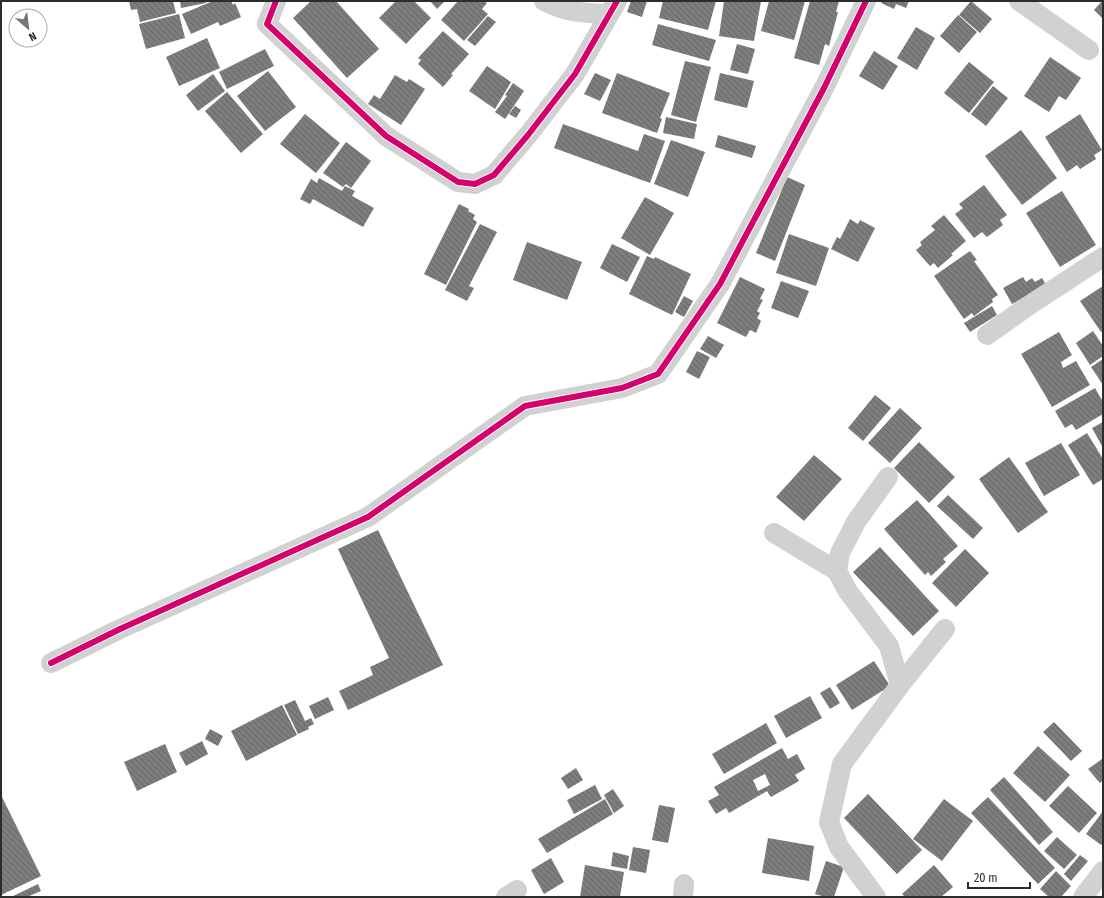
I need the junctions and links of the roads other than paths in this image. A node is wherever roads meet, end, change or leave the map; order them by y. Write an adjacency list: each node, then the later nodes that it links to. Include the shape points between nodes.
1 (276, 1): 5 (street, via 267,24 386,136 458,182 475,184 494,175 528,135 575,74)
2 (544, 1): 5 (street, via 578,13)
3 (866, 1): 13 (street, via 824,88 720,284 658,374 622,388 526,406 368,517 120,629)
4 (1019, 1): 6 (street)
5 (613, 7)
6 (1089, 50)
7 (1103, 257): 8 (street)
8 (987, 335)
9 (888, 477): 11 (street, via 856,522 840,553)
10 (774, 533): 11 (street)
11 (837, 572): 14 (street, via 847,590 889,646)
12 (945, 628): 14 (street)
13 (51, 663)
14 (900, 685): 16 (street, via 842,764 829,822 839,847)
15 (1103, 872): 17 (street)
16 (876, 897)
17 (1084, 897)

